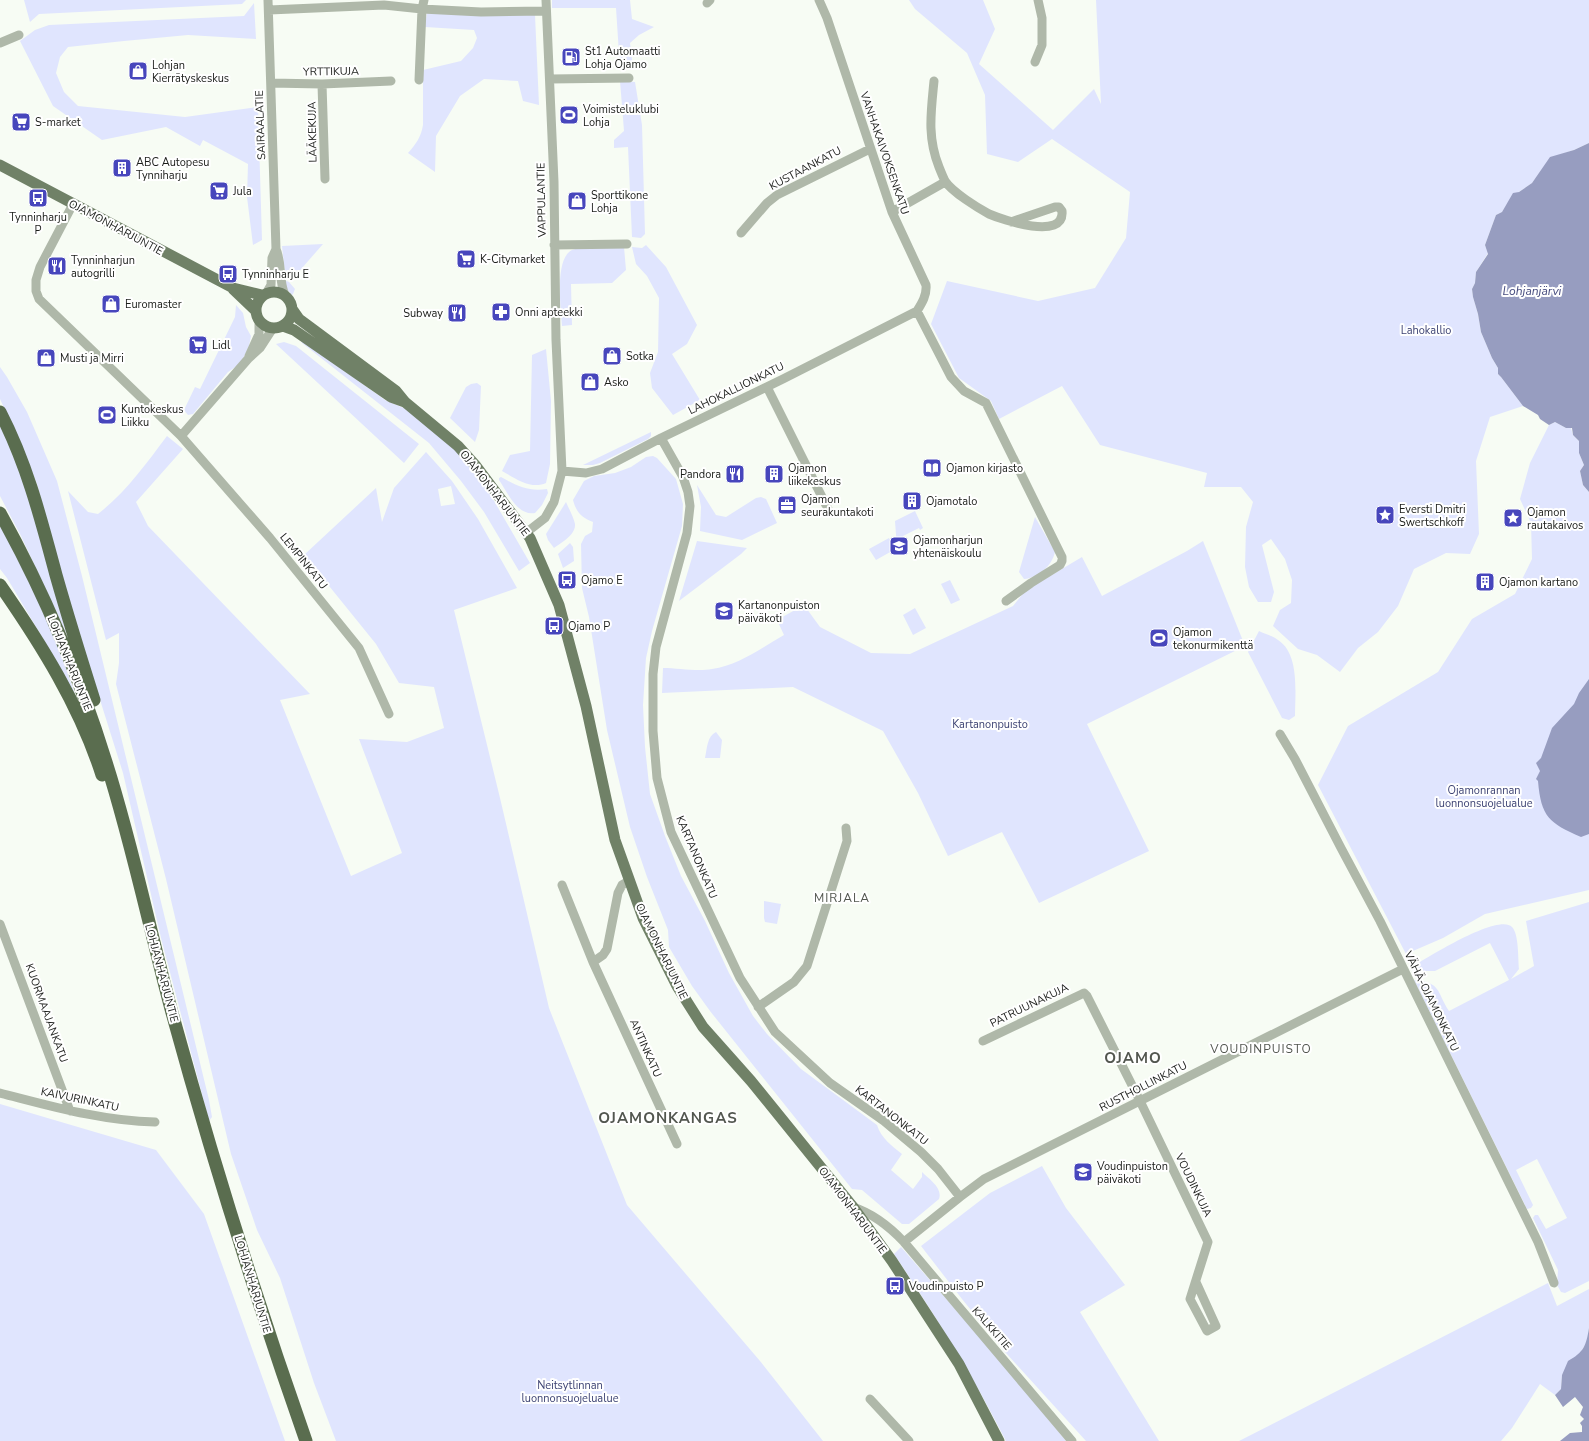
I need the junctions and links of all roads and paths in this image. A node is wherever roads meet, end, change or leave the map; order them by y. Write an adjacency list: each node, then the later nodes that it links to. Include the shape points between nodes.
1 (268, 0): 6 (street, SAIRAALATIE)
2 (546, 0): 7 (street, VAPPULANTIE)
3 (819, 0): 18 (street, VANHAKAIVOKSENKATU)
4 (1038, 0): 10 (street, via 1042,18 1042,45)
5 (423, 4): 6 (street); 7 (street, via 481,12); 13 (street)
6 (269, 10): 16 (street, SAIRAALATIE)
7 (546, 11): 12 (street, VAPPULANTIE)
8 (19, 35): 9 (street)
9 (0, 43)
10 (1035, 62)
11 (629, 78): 12 (street)
12 (550, 79): 27 (street, VAPPULANTIE)
13 (419, 80)
14 (391, 81): 17 (street, YRTTIKUJA)
15 (934, 81): 21 (street, via 931,140)
16 (271, 83): 17 (street, YRTTIKUJA); 28 (street, SAIRAALATIE)
17 (322, 84): 20 (street, LÄÄKEKUJA)
18 (870, 149): 23 (street, VANHAKAIVOKSENKATU); 25 (street, KUSTAANKATU, via 777,195)
19 (0, 165): 22 (main road, OJAMONHARJUNTIE)
20 (324, 179)
21 (945, 182): 23 (street); 24 (street, via 975,206)
22 (73, 204): 29 (main road, OJAMONHARJUNTIE); 40 (street, LEMPINKATU, via 40,267 36,280 39,299)
23 (892, 212): 33 (street, VANHAKAIVOKSENKATU, via 926,285 925,297)
24 (1012, 222): 24 (street, via 1031,226 1052,226 1059,222 1062,210 1055,207)
25 (741, 233)
26 (627, 244): 27 (street)
27 (554, 245): 42 (street, VAPPULANTIE)
28 (276, 249): 30 (street, SAIRAALATIE, via 272,258 271,285); 31 (street, SAIRAALATIE, via 280,259 282,288)
29 (233, 288): 30 (main road, OJAMONHARJUNTIE); 34 (main road, OJAMONHARJUNTIE)
30 (264, 294): 31 (main road, via 276,291); 34 (main road, via 258,300)
31 (285, 295): 32 (main road)
32 (292, 309): 35 (main road, via 290,318); 38 (main road, OJAMONHARJUNTIE, via 299,319 396,390)
33 (917, 310): 37 (street, LAHOKALLIONKATU); 47 (street, via 950,378 964,391 986,403 1062,557 1060,565 1030,583)
34 (257, 316): 35 (main road, via 263,324); 36 (street, via 259,334)
35 (278, 327): 36 (street); 38 (main road, OJAMONHARJUNTIE, via 294,330 391,397)
36 (248, 359): 40 (street)
37 (767, 387): 41 (street, LAHOKALLIONKATU); 43 (street)
38 (404, 402): 45 (main road, OJAMONHARJUNTIE, via 458,446)
39 (0, 412): 51 (highway, via 16,445 34,496 112,759)
40 (182, 436): 48 (street, LEMPINKATU, via 349,634 359,648)
41 (661, 438): 42 (street, LAHOKALLIONKATU, via 602,469 586,473); 58 (street, KARTANONKATU, via 683,477 690,506 687,533 655,654 653,731 657,778 671,832 740,978)
42 (562, 471): 45 (street, VAPPULANTIE, via 554,502 544,518)
43 (828, 509)
44 (0, 513): 51 (highway, LOHJANHARJUNTIE, via 36,583 87,702)
45 (527, 532): 52 (main road, OJAMONHARJUNTIE, via 559,605 586,706 615,840)
46 (0, 585): 54 (highway, via 45,652 66,690 99,767)
47 (1006, 602)
48 (389, 714)
49 (1280, 734): 57 (street, VÄHÄ-OJAMONKATU)
50 (846, 828): 58 (street, via 847,841 807,966 794,982)
51 (126, 832): 54 (highway, LOHJANHARJUNTIE)
52 (629, 881): 56 (street, via 622,885 618,893 607,949 604,955); 66 (main road, OJAMONHARJUNTIE, via 643,918 677,986 703,1027)
53 (562, 885): 56 (street, ANTINKATU)
54 (142, 894): 71 (highway, LOHJANHARJUNTIE, via 200,1109 268,1334)
55 (0, 924): 62 (street, KUORMAAJANKATU)
56 (593, 962): 64 (street, ANTINKATU)
57 (1403, 969): 61 (street, RUSTHOLLINKATU); 69 (street, VÄHÄ-OJAMONKATU, via 1538,1242)
58 (758, 1007): 65 (street, KARTANONKATU, via 775,1032 830,1083 884,1121 921,1152)
59 (983, 1041): 61 (street, PATRUUNAKUJA, via 1084,993)
60 (0, 1093): 62 (street, KAIVURINKATU)
61 (1140, 1101): 65 (street, RUSTHOLLINKATU, via 984,1179); 68 (street, VOUDINKUJA, via 1208,1242)
62 (70, 1111): 63 (street, KAIVURINKATU, via 119,1120)
63 (155, 1122)
64 (677, 1144)
65 (960, 1197): 67 (street, RUSTHOLLINKATU)
66 (853, 1207): 67 (street, KALKKITIE, via 868,1212 886,1224); 73 (main road, OJAMONHARJUNTIE, via 892,1261 959,1364)
67 (904, 1242): 74 (street, KALKKITIE)
68 (1196, 1282)
69 (1554, 1283)
70 (870, 1399): 72 (street)
71 (306, 1441)
72 (909, 1441)
73 (999, 1441)
74 (1072, 1441)

